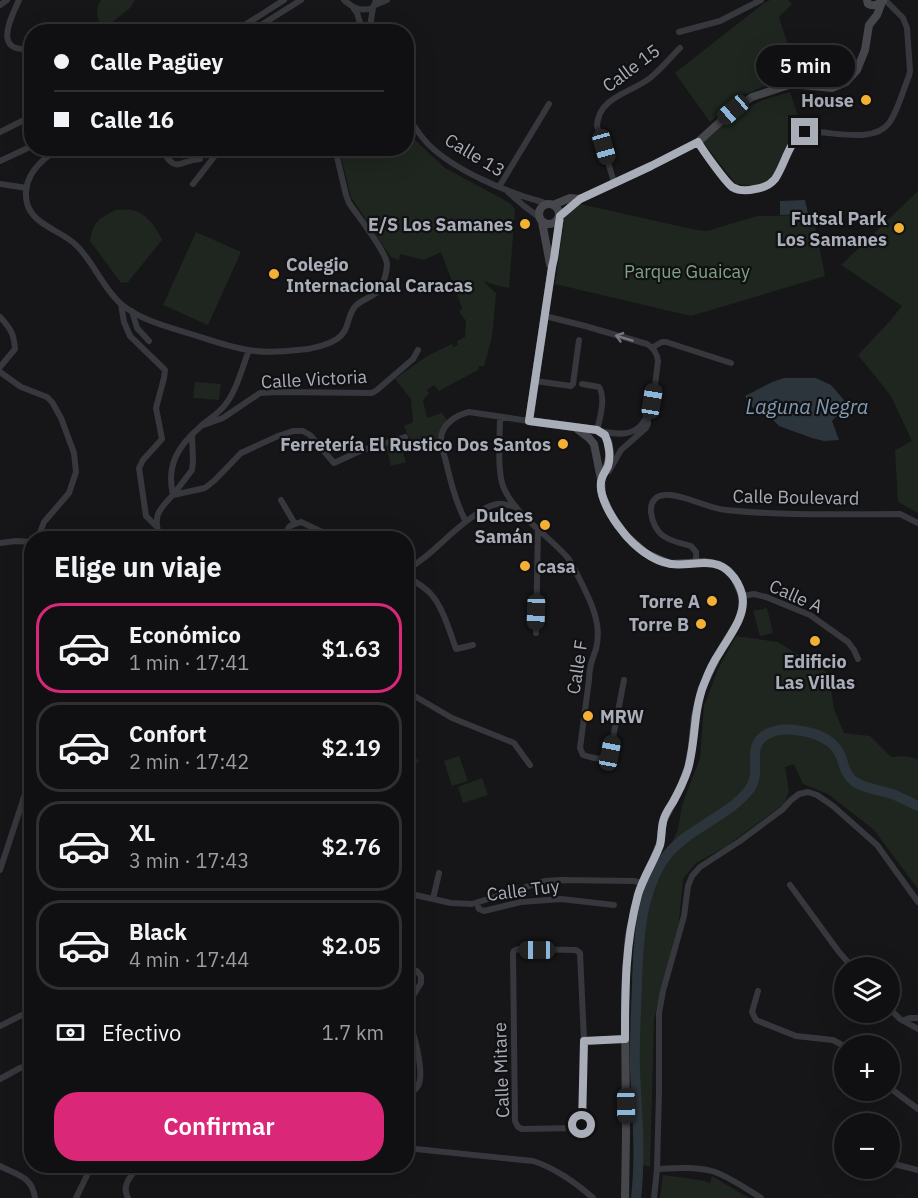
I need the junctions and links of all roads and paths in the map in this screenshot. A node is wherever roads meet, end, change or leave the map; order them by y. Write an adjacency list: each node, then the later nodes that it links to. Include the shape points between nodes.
1 (7, 0): 11 (street)
2 (19, 0): 20 (street, via 6,36 10,46)
3 (284, 0): 13 (street)
4 (301, 0): 14 (street)
5 (344, 0): 12 (street)
6 (387, 0): 10 (street)
7 (761, 0): 18 (street, via 720,21)
8 (883, 0): 9 (street, via 874,5); 17 (street); 25 (street, via 903,18 907,28 910,70 891,121 881,130 864,135 805,132 790,147 770,184 741,191 732,187)
9 (868, 2): 17 (street)
10 (375, 4): 12 (street, via 361,10); 16 (street)
11 (0, 6)
12 (352, 6): 15 (street)
13 (246, 24)
14 (263, 24)
15 (360, 24)
16 (371, 24)
17 (869, 25): 25 (street, via 862,59 846,82 832,88 792,84 752,97)
18 (680, 32)
19 (681, 48): 33 (street, Calle 15, via 648,79 614,98 601,111 597,126)
20 (24, 49)
21 (549, 104): 36 (street)
22 (24, 120): 24 (street)
23 (414, 125): 36 (street, Calle 13, via 439,154)
24 (0, 132)
25 (698, 142): 33 (street)
26 (24, 150): 32 (street)
27 (47, 156): 37 (street, via 31,174)
28 (167, 156): 31 (street, via 175,165)
29 (215, 156): 35 (street)
30 (336, 156): 51 (street, via 349,203 387,262 384,280 375,294 353,309 343,334 330,344 276,352)
31 (200, 159)
32 (0, 161)
33 (614, 182): 39 (street)
34 (0, 184): 37 (street)
35 (193, 184)
36 (499, 187): 38 (street, Calle 13)
37 (27, 188): 44 (street, via 32,213 76,244)
38 (508, 192): 40 (street, Calle 13); 42 (street, Calle 13)
39 (580, 199): 40 (street); 41 (street)
40 (550, 205): 41 (street, via 557,208); 42 (street, via 541,208)
41 (560, 216): 42 (street, via 552,224); 43 (street)
42 (541, 219): 43 (street)
43 (552, 267): 46 (street)
44 (121, 304): 45 (street); 73 (street, via 130,336 165,371 156,408 162,439 139,468 146,516)
45 (132, 311): 49 (street, via 137,328); 51 (street, via 164,326)
46 (544, 316): 50 (street, one-way to 46); 55 (street)
47 (0, 317): 54 (street, via 10,327 15,349)
48 (579, 340): 55 (street, via 572,386)
49 (149, 341)
50 (653, 347): 53 (street, via 666,342); 57 (street, via 658,361)
51 (249, 350): 60 (street, via 229,400)
52 (418, 350): 60 (street, Calle Victoria, via 413,359 372,393 262,393 223,418)
53 (731, 363)
54 (0, 369): 75 (street, via 21,387 52,402 74,453 76,472 69,493)
55 (535, 381): 59 (street)
56 (582, 384): 62 (street, via 598,387 602,392)
57 (648, 415): 62 (street, via 633,431); 66 (street, via 646,428 621,450)
58 (500, 417): 59 (street); 69 (street, Calle F, via 502,480); 70 (street, via 460,414 443,431 441,439 448,469)
59 (529, 421): 61 (street)
60 (201, 426): 63 (street)
61 (576, 428): 62 (street); 65 (street, via 592,441)
62 (603, 432): 65 (street); 66 (street, via 609,461)
63 (192, 435): 67 (street, via 192,470); 67 (street, via 173,462)
64 (405, 437): 67 (street, via 334,463 308,434 290,431 241,453 205,488)
65 (596, 452): 66 (street)
66 (602, 478): 81 (street, via 602,495 611,515 641,549 670,564)
67 (173, 495): 73 (street, via 160,510)
68 (281, 500): 72 (street)
69 (516, 507): 70 (street, via 498,503); 74 (street, Calle F)
70 (465, 520): 82 (street)
71 (918, 523): 81 (street, Calle Boulevard, via 900,514 723,510 671,495 660,496 651,507 656,527 663,536 692,546)
72 (295, 524): 77 (street); 78 (street, via 303,523)
73 (156, 526): 76 (street)
74 (538, 528): 85 (street); 88 (street, Calle F, via 569,560 594,611 598,631 589,669 580,748 583,755 594,759 610,753)
75 (41, 531)
76 (158, 531)
77 (286, 531)
78 (317, 531)
79 (24, 542): 80 (street)
80 (0, 543)
81 (696, 562): 84 (street, via 724,568 734,577)
82 (414, 566)
83 (414, 582): 86 (street, via 435,599 456,649)
84 (742, 596): 87 (street, Calle A, via 766,597 810,615 848,642); 94 (street, via 738,622 702,688 686,773 663,821 660,844)
85 (536, 633)
86 (473, 645)
87 (858, 659)
88 (624, 680)
89 (414, 695): 90 (street, via 452,718 514,743)
90 (530, 765)
91 (24, 798): 92 (street)
92 (0, 870)
93 (439, 873): 97 (street)
94 (642, 883): 99 (street, via 545,881); 112 (street, via 629,936)
95 (790, 885): 101 (street)
96 (414, 895): 97 (street)
97 (433, 899): 99 (street)
98 (918, 902): 123 (street, via 877,845 833,806 808,792 799,794 700,867 688,886 659,1013)
99 (477, 903): 100 (street, Calle Tuy, via 484,911 521,902 561,899)
100 (614, 905)
101 (843, 957)
102 (414, 970): 104 (street, via 422,979)
103 (758, 991): 114 (street, via 752,1012 756,1020 796,1036)
104 (414, 994)
105 (24, 1014): 109 (street)
106 (918, 1018): 108 (street)
107 (900, 1019): 108 (street)
108 (904, 1020): 110 (street)
109 (0, 1026)
110 (918, 1029)
111 (414, 1037): 117 (street, via 421,1074)
112 (625, 1039): 113 (street); 131 (street)
113 (584, 1041): 113 (street, Calle Mitare, via 580,953 514,951 518,1127 582,1125)
114 (834, 1041)
115 (24, 1067): 116 (street)
116 (0, 1079)
117 (414, 1091)
118 (900, 1096): 119 (street)
119 (918, 1109)
120 (414, 1149): 130 (street, via 534,1161)
121 (0, 1166): 127 (street, via 25,1178)
122 (900, 1166): 124 (street)
123 (657, 1169): 132 (street); 133 (street, via 714,1172)
124 (918, 1170)
125 (88, 1173): 128 (street)
126 (133, 1173): 129 (street, via 124,1189)
127 (35, 1198)
128 (76, 1198)
129 (128, 1198)
130 (593, 1198)
131 (625, 1198)
132 (654, 1198)
133 (761, 1198)

